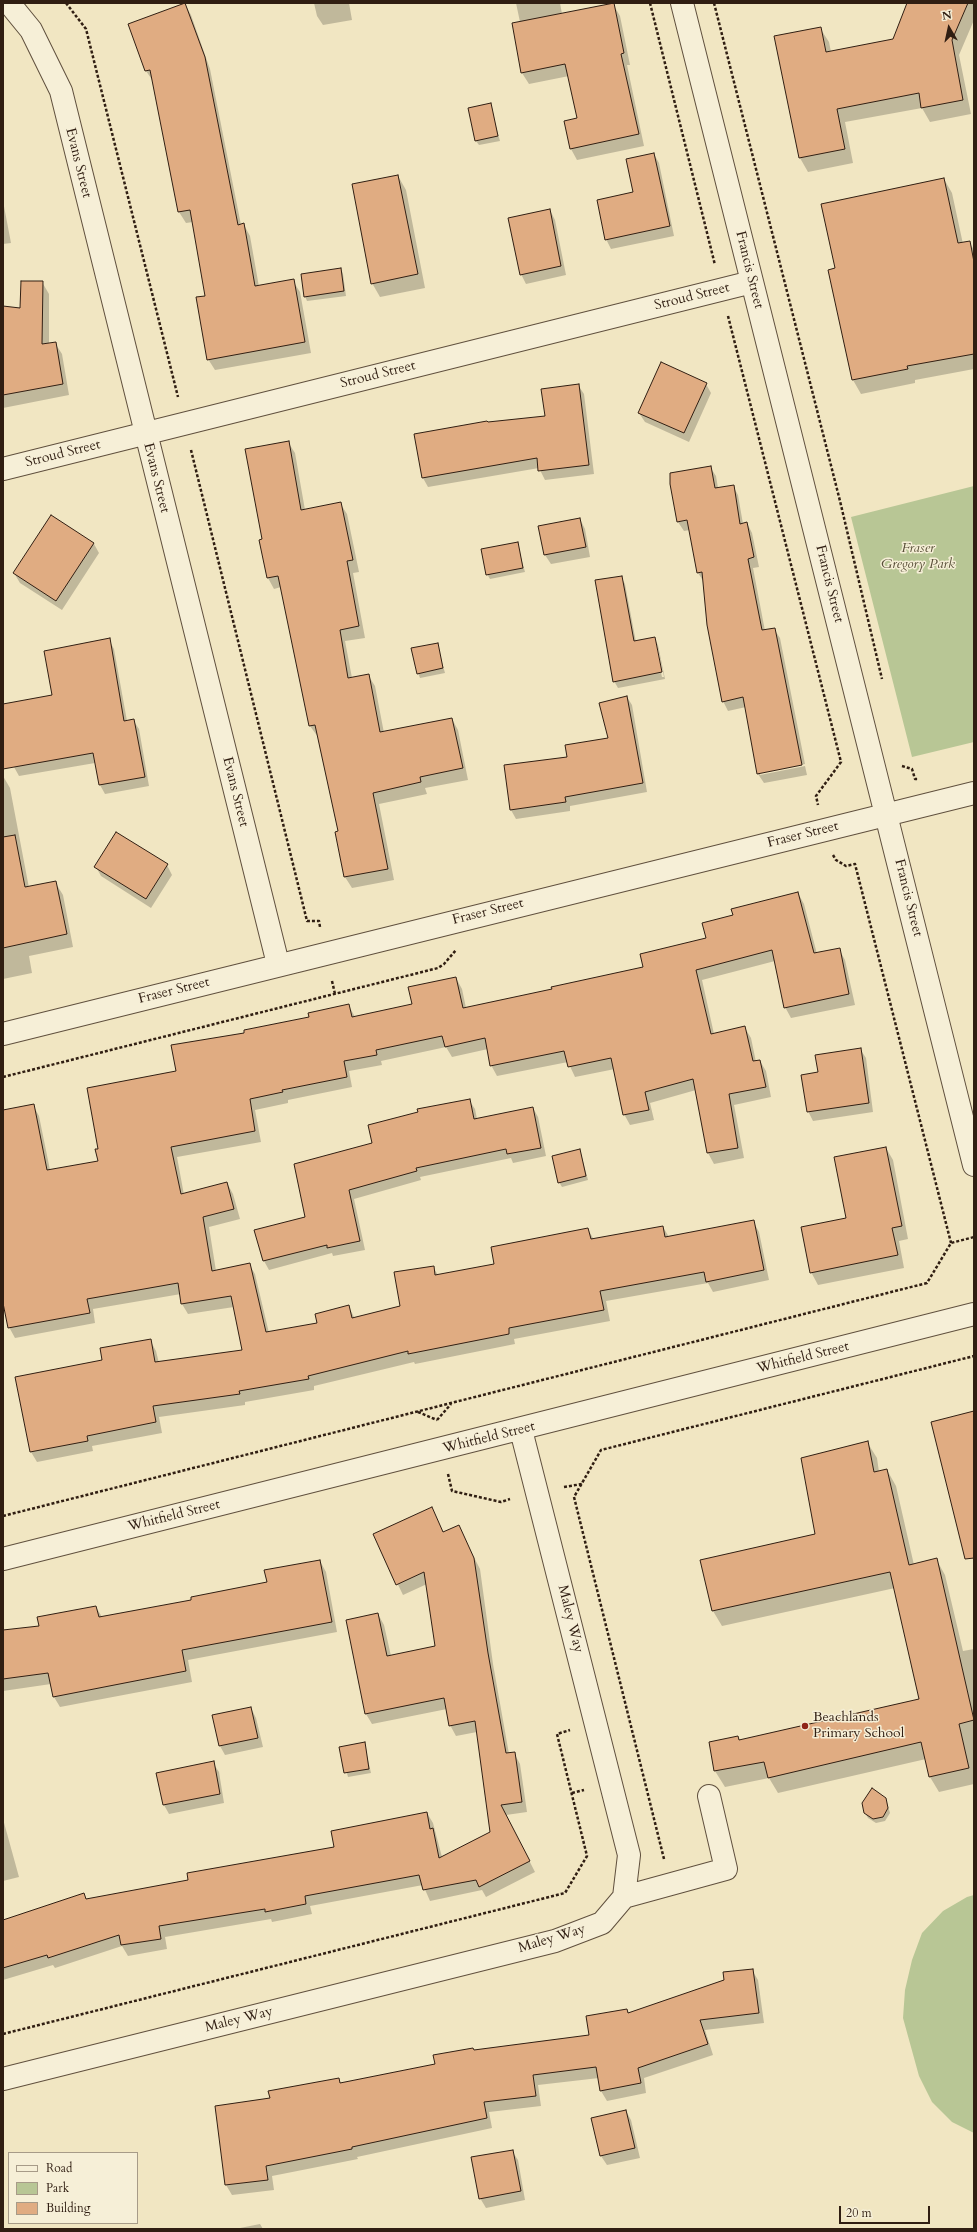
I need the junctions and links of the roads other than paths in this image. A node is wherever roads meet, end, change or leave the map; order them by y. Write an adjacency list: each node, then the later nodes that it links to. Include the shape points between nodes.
1 (9, 3): 4 (street, Evans Street, via 31,30 61,91)
2 (682, 3): 3 (street, Francis Street)
3 (752, 282): 4 (street, Stroud Street); 7 (street, Francis Street)
4 (145, 433): 5 (street, Stroud Street); 8 (street, Evans Street)
5 (3, 469)
6 (974, 792): 7 (street, Fraser Street)
7 (887, 814): 8 (street, Fraser Street); 10 (street, Francis Street)
8 (278, 964): 9 (street, Fraser Street)
9 (3, 1034)
10 (974, 1164)
11 (974, 1314): 12 (street, Whitfield Street)
12 (522, 1430): 13 (street, Whitfield Street); 15 (street, Maley Way, via 629,1855)
13 (3, 1559)
14 (708, 1796): 15 (street, via 726,1870)
15 (624, 1897): 16 (street, Maley Way, via 602,1923 555,1941)
16 (3, 2079)

